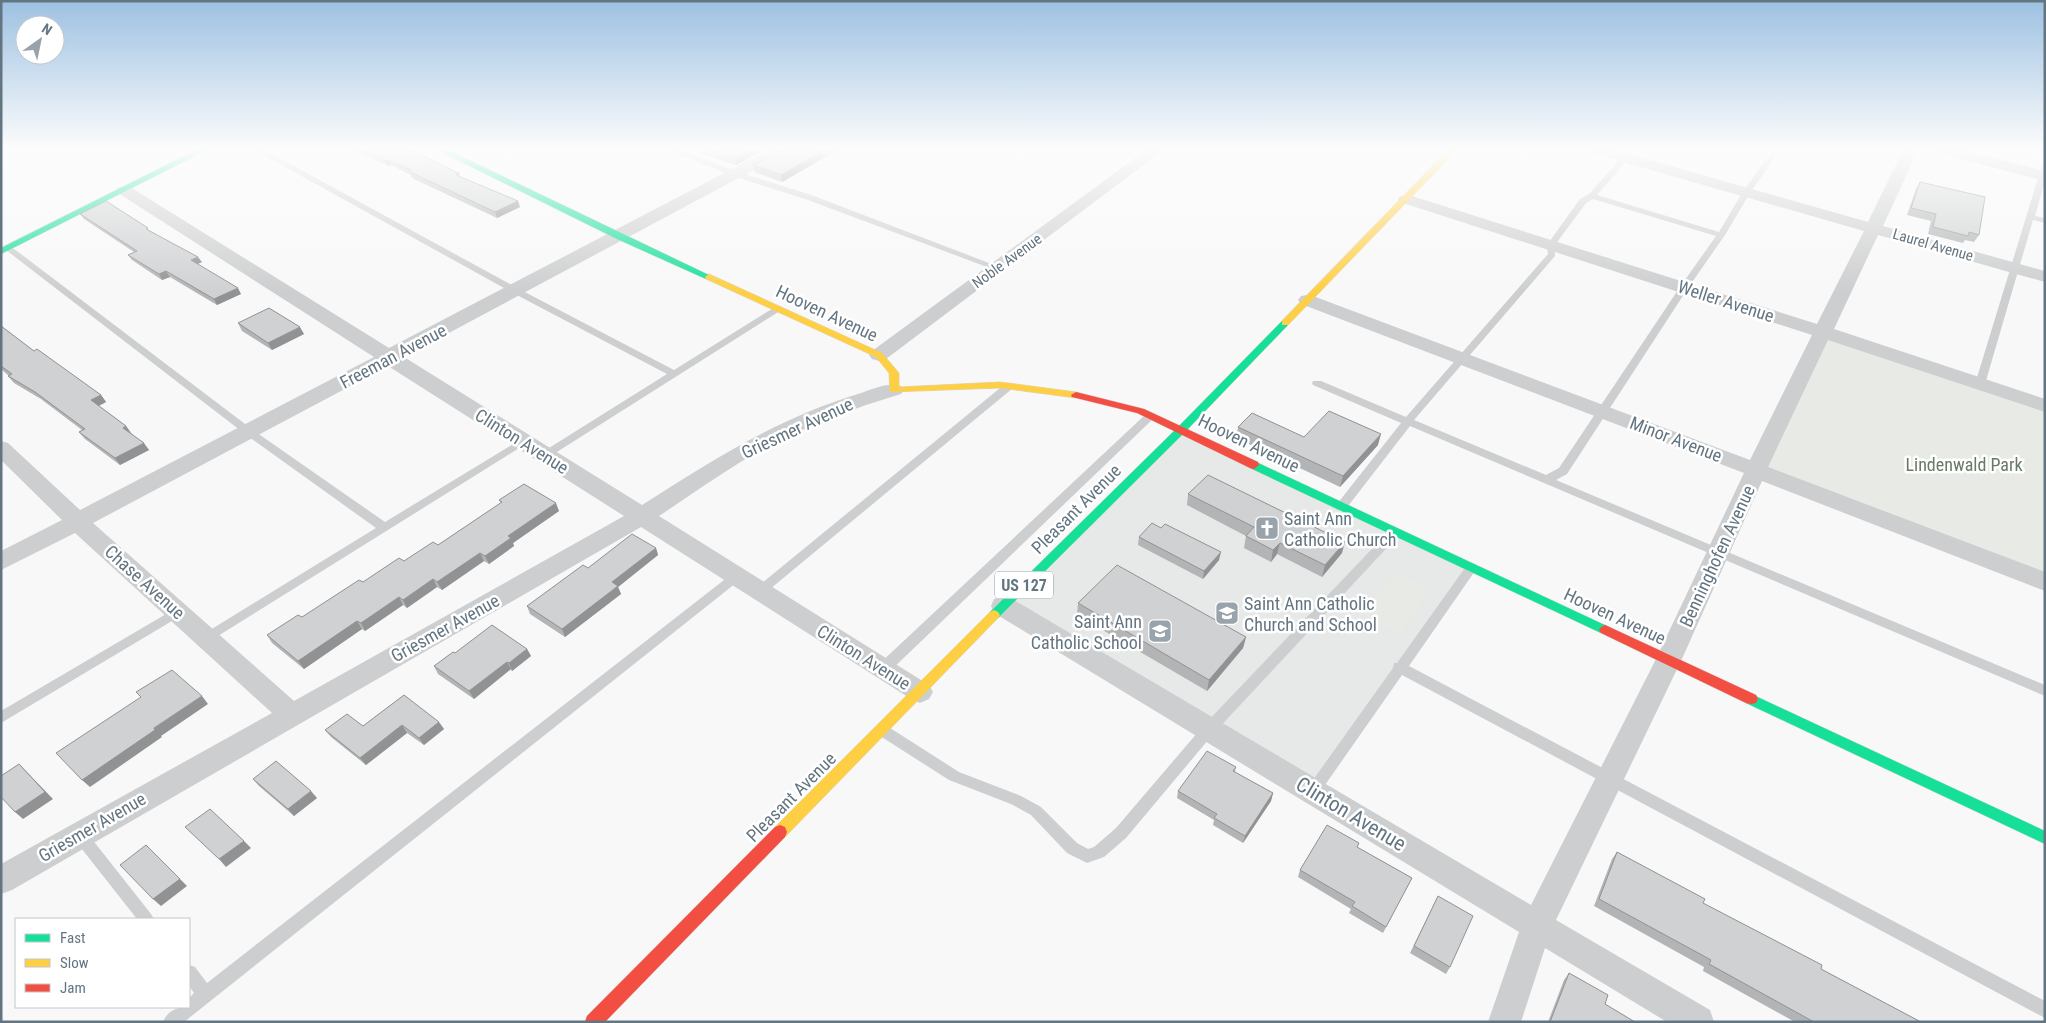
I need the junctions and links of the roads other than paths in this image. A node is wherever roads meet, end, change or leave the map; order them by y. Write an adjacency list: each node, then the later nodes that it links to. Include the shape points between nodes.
1 (113, 196): 21 (street)
2 (133, 196): 31 (street, Clinton Avenue)
3 (341, 196): 26 (lane)
4 (535, 196): 19 (street, Hooven Avenue)
5 (696, 196): 19 (street, Freeman Avenue)
6 (804, 196): 22 (lane)
7 (1095, 196): 22 (street, Noble Avenue)
8 (1409, 196): 14 (street, Pleasant Avenue / US 127)
9 (1592, 196): 18 (lane); 20 (lane, via 1583,202)
10 (1744, 196): 18 (lane)
11 (1756, 196): 17 (street, Laurel Avenue)
12 (1888, 196): 17 (street, Benninghofen Avenue)
13 (2037, 196): 15 (lane)
14 (1406, 199): 20 (street, Weller Avenue); 27 (street, Pleasant Avenue / US 127)
15 (2030, 217): 16 (lane); 23 (lane)
16 (2045, 221)
17 (1872, 228): 23 (street, Laurel Avenue); 29 (street, Benninghofen Avenue)
18 (1721, 235): 25 (lane)
19 (620, 237): 26 (street, Freeman Avenue); 28 (street, Hooven Avenue)
20 (1550, 245): 25 (street, Weller Avenue); 32 (lane, via 1552,254)
21 (5, 250): 43 (lane)
22 (998, 268): 30 (street, Noble Avenue)
23 (2015, 269): 24 (street, Laurel Avenue); 35 (lane)
24 (2045, 277)
25 (1684, 288): 29 (street, Weller Avenue); 39 (lane)
26 (516, 291): 31 (street, Freeman Avenue); 33 (lane)
27 (1307, 300): 32 (street, Minor Avenue); 42 (street, Pleasant Avenue / US 127)
28 (778, 309): 30 (street, Hooven Avenue); 33 (lane)
29 (1823, 332): 35 (street, Weller Avenue); 47 (street, Benninghofen Avenue)
30 (879, 355): 37 (street, Hooven Avenue, via 894,372)
31 (390, 357): 43 (street, Freeman Avenue); 44 (street, Clinton Avenue)
32 (1462, 358): 39 (street, Minor Avenue); 41 (lane)
33 (675, 374): 46 (lane)
34 (1317, 383): 41 (lane)
35 (1980, 384): 38 (street, Weller Avenue)
36 (1009, 386): 37 (street, Hooven Avenue); 40 (street, Hooven Avenue, via 1087,397); 59 (lane)
37 (894, 390): 50 (street, Griesmer Avenue, via 853,401 776,434 728,460)
38 (2045, 406)
39 (1602, 411): 47 (street, Minor Avenue); 48 (lane, via 1563,471)
40 (1150, 416): 42 (street, Hooven Avenue); 65 (lane)
41 (1408, 421): 48 (lane); 49 (lane)
42 (1181, 430): 49 (street, Hooven Avenue); 60 (street, Pleasant Avenue / US 127)
43 (250, 432): 51 (street, Freeman Avenue); 52 (lane)
44 (524, 442): 46 (street, Clinton Avenue); 52 (lane)
45 (1, 448): 51 (street, Chase Avenue)
46 (545, 455): 50 (street, Clinton Avenue)
47 (1756, 470): 54 (street, Benninghofen Avenue); 58 (street, Minor Avenue)
48 (1546, 480): 54 (lane)
49 (1341, 507): 53 (street, Hooven Avenue)
50 (642, 516): 57 (street, Clinton Avenue); 68 (street, Griesmer Avenue)
51 (79, 523): 55 (street, Freeman Avenue); 61 (street, Chase Avenue)
52 (384, 528): 62 (lane)
53 (1394, 532): 56 (street, Hooven Avenue); 70 (lane)
54 (1719, 552): 63 (street, Benninghofen Avenue); 66 (lane)
55 (1, 562)
56 (1470, 568): 63 (street, Hooven Avenue); 64 (lane)
57 (737, 576): 59 (street, Clinton Avenue); 80 (lane)
58 (2045, 582)
59 (760, 591): 65 (street, Clinton Avenue)
60 (1003, 606): 67 (street, Pleasant Avenue / US 127); 70 (street, Clinton Avenue)
61 (178, 612): 62 (street, Chase Avenue); 69 (lane)
62 (206, 638): 68 (street, Chase Avenue)
63 (1668, 661): 72 (street, Benninghofen Avenue); 75 (street, Hooven Avenue)
64 (1400, 667): 72 (lane); 73 (lane)
65 (883, 669): 67 (street, Clinton Avenue)
66 (2045, 691)
67 (920, 692): 71 (street, Pleasant Avenue / US 127)
68 (291, 714): 74 (street, Griesmer Avenue)
69 (1, 718)
70 (1209, 729): 71 (lane, via 1121,833 1099,852 1087,856 1072,848 1036,811 954,776); 73 (street, Clinton Avenue)
71 (882, 730): 85 (street, Pleasant Avenue / US 127)
72 (1610, 778): 78 (street, Benninghofen Avenue); 83 (lane)
73 (1313, 791): 78 (street, Clinton Avenue)
74 (79, 834): 76 (street, Griesmer Avenue); 77 (lane)
75 (2045, 838)
76 (1, 880)
77 (145, 918)
78 (1537, 925): 86 (street, Benninghofen Avenue); 87 (street, Clinton Avenue)
79 (190, 974): 80 (lane)
80 (205, 994): 81 (lane)
81 (190, 1006)
82 (188, 1008): 84 (lane)
83 (2045, 1010)
84 (171, 1022)
85 (593, 1022)
86 (1504, 1022)
87 (1698, 1022)

